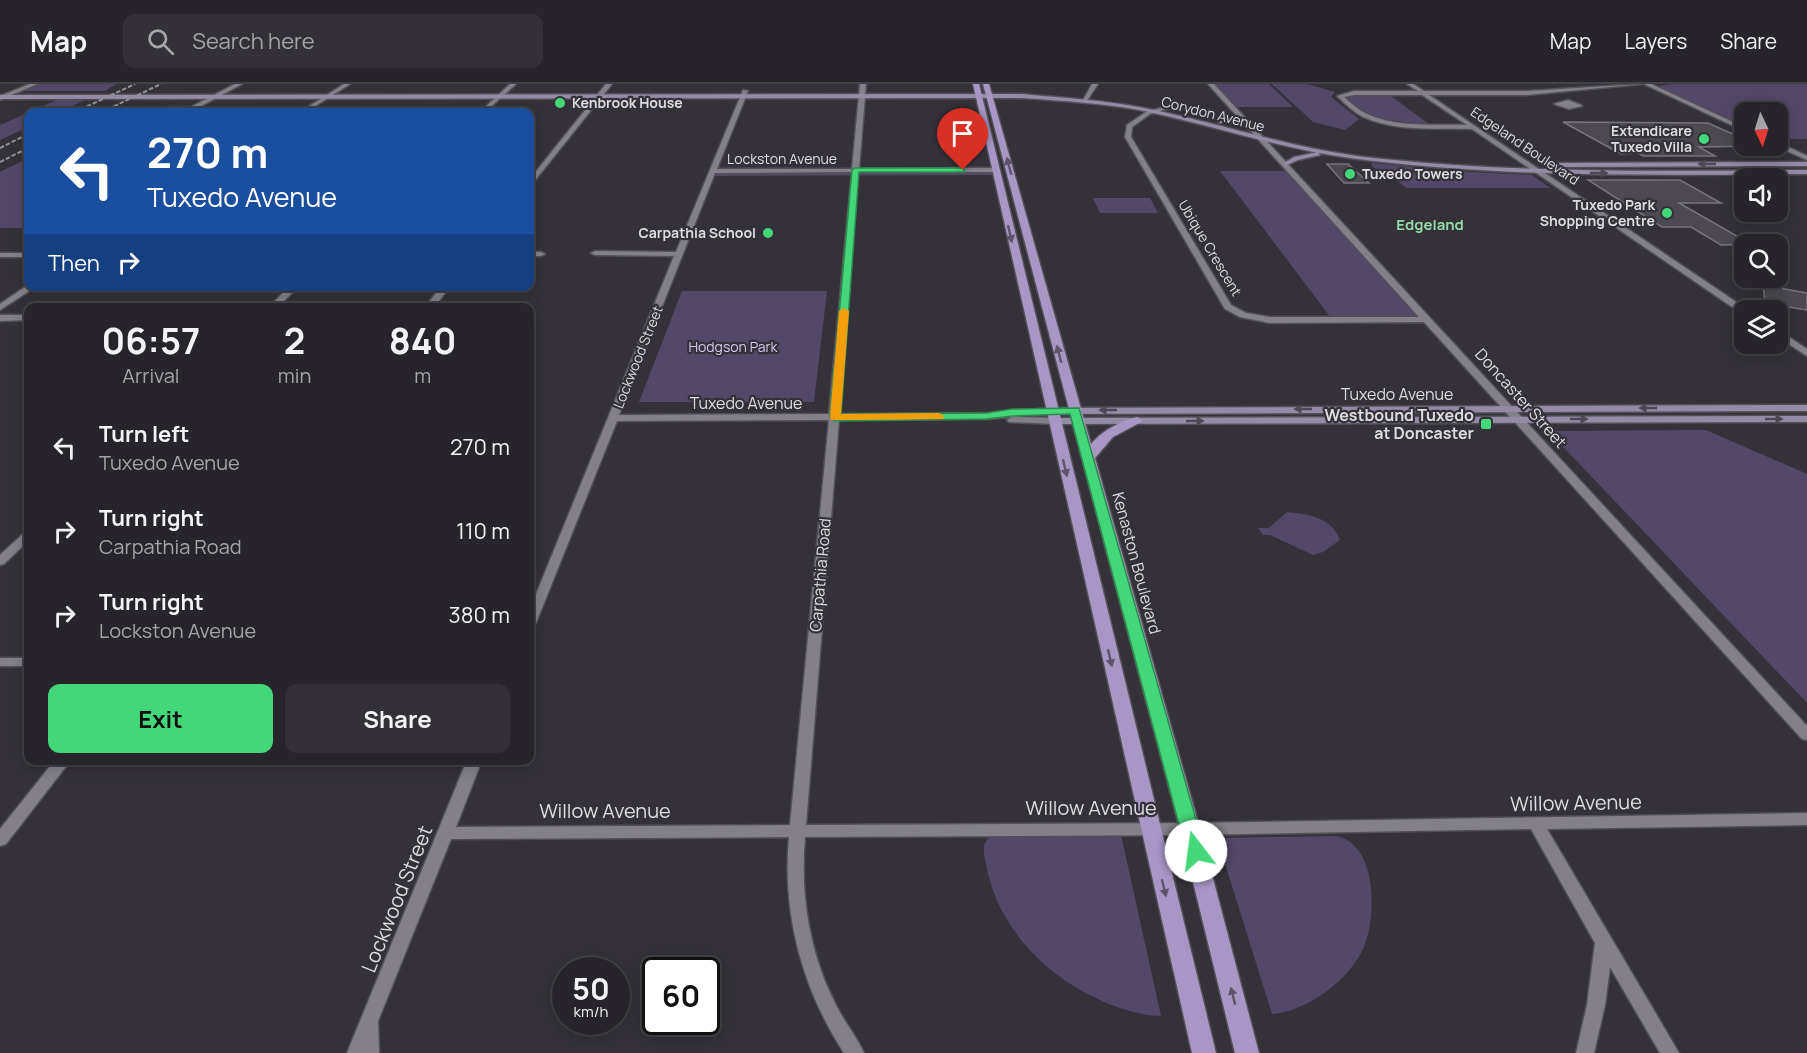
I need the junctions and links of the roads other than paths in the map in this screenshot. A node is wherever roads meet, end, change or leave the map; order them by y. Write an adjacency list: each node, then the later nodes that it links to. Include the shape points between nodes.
1 (34, 84): 15 (street)
2 (239, 84): 16 (street)
3 (347, 84): 13 (street)
4 (513, 84): 19 (street)
5 (609, 84): 20 (street)
6 (863, 84): 17 (street, Carpathia Road)
7 (1095, 84): 25 (street)
8 (1211, 84): 32 (street, Doncaster Street)
9 (1410, 84): 18 (street, Edgeland Boulevard)
10 (1639, 84): 14 (street)
11 (1647, 84): 34 (street)
12 (983, 90): 17 (main road, Corydon Avenue); 25 (main road, Corydon Avenue); 47 (main road); 74 (main road, Kenaston Boulevard, one-way to 12)
13 (334, 92): 16 (main road, Corydon Avenue); 19 (main road, Corydon Avenue); 23 (street)
14 (1544, 92): 18 (street); 26 (street)
15 (11, 93): 16 (main road, Corydon Avenue); 22 (main road, Corydon Avenue)
16 (223, 93): 24 (street)
17 (862, 93): 21 (main road, Corydon Avenue); 46 (street, Carpathia Road)
18 (1424, 93): 35 (street, Edgeland Boulevard); 35 (street, via 1340,96 1372,118)
19 (502, 94): 20 (main road, Corydon Avenue); 23 (main road, Corydon Avenue); 29 (street)
20 (602, 94): 21 (main road, Corydon Avenue); 51 (street)
21 (744, 94): 48 (street, Lockwood Street)
22 (0, 96): 24 (main road, Corydon Avenue)
23 (328, 96): 24 (main road, Corydon Avenue); 28 (street)
24 (215, 97): 27 (street)
25 (1086, 99): 30 (main road, Corydon Avenue); 31 (main road, Corydon Avenue)
26 (1563, 102)
27 (194, 108)
28 (309, 108)
29 (486, 108)
30 (1164, 109): 31 (street, Ubique Crescent); 33 (main road, Corydon Avenue)
31 (1154, 111): 33 (main road, Corydon Avenue); 67 (street, Ubique Crescent, via 1130,126 1128,137 1228,307 1270,320)
32 (1243, 118): 33 (main road); 36 (street, Doncaster Street)
33 (1220, 124): 36 (main road, Corydon Avenue); 37 (main road, Corydon Avenue)
34 (1734, 124)
35 (1473, 128): 45 (street, Edgeland Boulevard)
36 (1254, 131): 37 (street, Doncaster Street); 38 (main road, Corydon Avenue)
37 (1262, 139): 39 (main road, Corydon Avenue); 43 (street, Doncaster Street)
38 (1297, 141): 39 (main road); 45 (main road, Corydon Avenue, via 1404,158)
39 (1289, 145): 41 (main road, Corydon Avenue)
40 (1788, 149): 42 (street)
41 (1337, 154): 43 (main road, via 1301,156); 49 (main road, Corydon Avenue, via 1440,167)
42 (1807, 158)
43 (1285, 164): 67 (street, Doncaster Street)
44 (1807, 164): 45 (main road, Corydon Avenue, one-way to 45)
45 (1530, 165): 49 (street, Edgeland Boulevard)
46 (855, 170): 47 (street, Lockston Avenue); 48 (street, Lockston Avenue); 75 (street, Carpathia Road)
47 (995, 170): 73 (main road, one-way to 73)
48 (713, 171): 55 (street, Lockwood Street)
49 (1541, 172): 50 (main road, Corydon Avenue, one-way to 50); 63 (street, Edgeland Boulevard)
50 (1807, 172)
51 (534, 178)
52 (534, 254): 53 (street)
53 (542, 254)
54 (595, 254): 55 (street)
55 (680, 254): 76 (street, Lockwood Street)
56 (0, 255): 57 (street)
57 (24, 255)
58 (26, 291): 64 (street)
59 (290, 291): 61 (street)
60 (442, 291): 62 (street)
61 (277, 303)
62 (433, 303)
63 (1734, 304)
64 (0, 308)
65 (0, 318): 66 (street)
66 (24, 318)
67 (1426, 319): 70 (street, Doncaster Street)
68 (1788, 340): 69 (street)
69 (1807, 353)
70 (1508, 408): 71 (main road, Tuxedo Avenue, one-way to 70); 74 (main road, Tuxedo Avenue, one-way to 74); 79 (street, Doncaster Street)
71 (1707, 408): 72 (main road, Tuxedo Avenue); 77 (main road)
72 (1807, 408)
73 (1053, 416): 74 (main road, Tuxedo Avenue); 75 (street, Tuxedo Avenue, via 1014,420 987,416); 92 (main road, one-way to 92)
74 (1076, 416): 80 (main road, Tuxedo Avenue); 81 (main road, Kenaston Boulevard)
75 (835, 417): 76 (street, Tuxedo Avenue); 94 (street, Carpathia Road)
76 (614, 418): 84 (street, Lockwood Street)
77 (1721, 419): 78 (main road, Tuxedo Avenue, one-way to 78); 79 (main road, Tuxedo Avenue, one-way to 77)
78 (1807, 419)
79 (1519, 420): 80 (main road, Tuxedo Avenue, one-way to 79); 87 (street, Doncaster Street)
80 (1137, 421): 81 (main road, via 1107,434)
81 (1088, 458): 93 (main road, Kenaston Boulevard)
82 (24, 539): 83 (street)
83 (0, 561)
84 (534, 612)
85 (0, 662): 86 (street)
86 (24, 662)
87 (1807, 735)
88 (60, 765): 96 (street)
89 (473, 765): 95 (street, Lockwood Street)
90 (1807, 819): 91 (street, Willow Avenue)
91 (1536, 825): 93 (street, Willow Avenue); 97 (street)
92 (1150, 829): 93 (street, Willow Avenue); 94 (street, Willow Avenue); 102 (main road, one-way to 102)
93 (1190, 829): 103 (main road, Kenaston Boulevard, one-way to 93)
94 (796, 830): 95 (street, Willow Avenue); 101 (street, Carpathia Road, via 795,886 806,955 825,1002)
95 (447, 833): 98 (street, Lockwood Street)
96 (0, 840)
97 (1604, 942): 104 (street); 105 (street)
98 (370, 1019): 99 (street, Lockwood Street); 100 (street)
99 (356, 1053)
100 (370, 1053)
101 (855, 1053)
102 (1204, 1053)
103 (1246, 1053)
104 (1585, 1053)
105 (1670, 1053)

